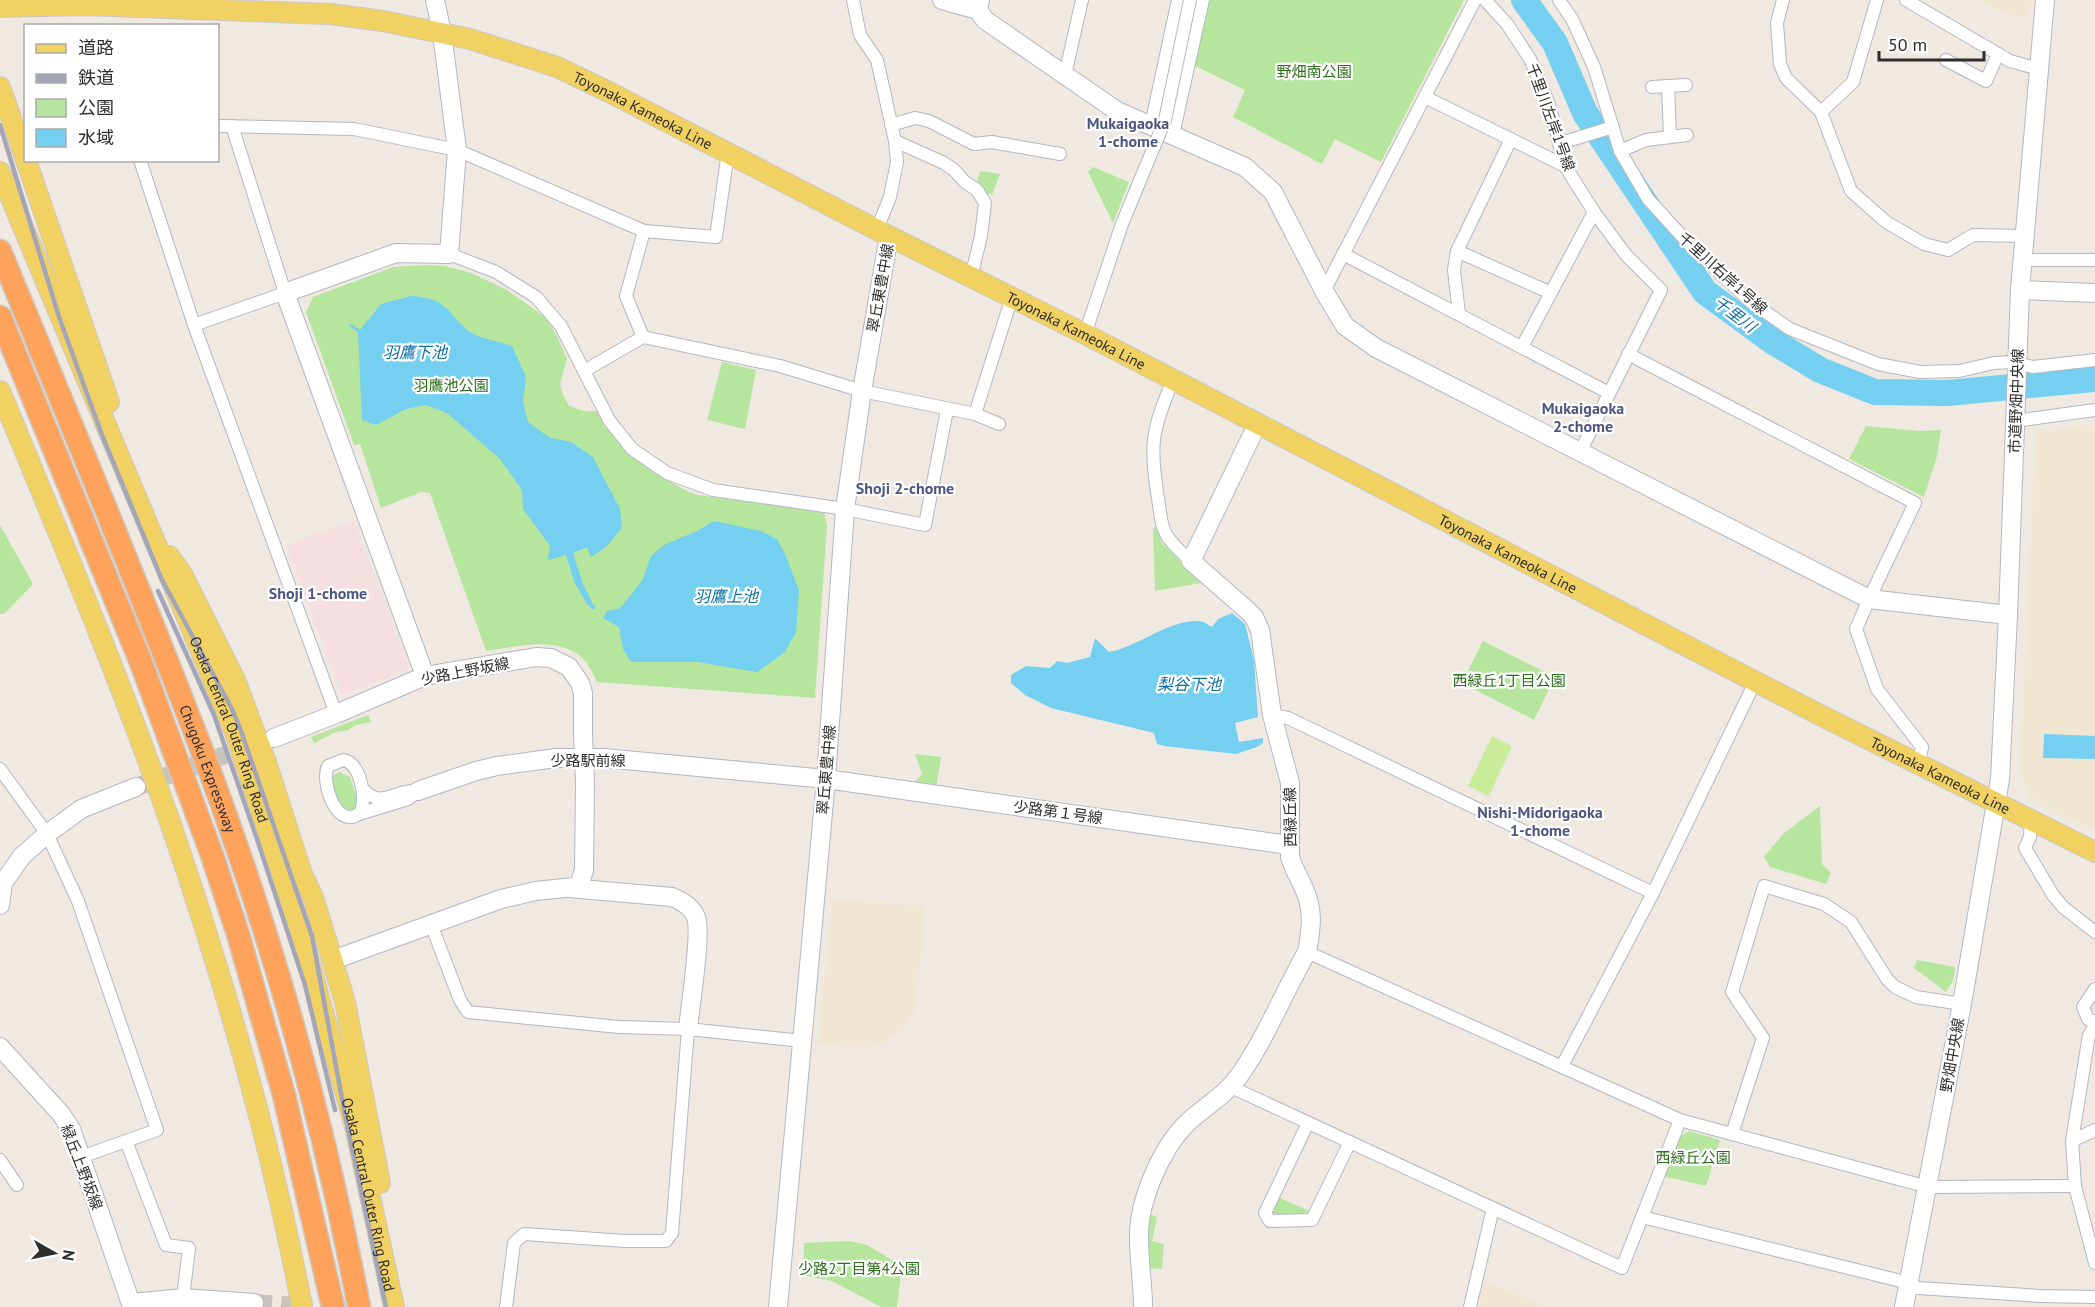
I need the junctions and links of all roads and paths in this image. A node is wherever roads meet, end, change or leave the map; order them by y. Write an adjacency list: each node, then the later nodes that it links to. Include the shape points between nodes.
1 (435, 0): 18 (street)
2 (853, 0): 29 (street, via 860,35 877,60)
3 (942, 0): 16 (street)
4 (1082, 0): 22 (street)
5 (1178, 0): 30 (street)
6 (1190, 0): 69 (street, bridge, via 1164,120 1122,224)
7 (1203, 0): 34 (street)
8 (1475, 0): 27 (street)
9 (1485, 0): 39 (street, 千里川左岸1号線, via 1530,59)
10 (1784, 0): 28 (street, via 1777,24 1780,64 1786,78)
11 (1877, 0): 28 (street, via 1852,82)
12 (1906, 0): 19 (street)
13 (2045, 0): 21 (street, 市道野畑中央線)
14 (1563, 1): 33 (street, 千里川右岸1号線, via 1594,66)
15 (84, 2): 17 (main road, Toyonaka Kameoka Line); 18 (main road, Toyonaka Kameoka Line, via 330,14)
16 (979, 5): 22 (street, via 985,20)
17 (0, 7)
18 (442, 33): 40 (street); 42 (main road, Toyonaka Kameoka Line, via 557,67)
19 (1998, 54): 20 (street, via 1986,81); 21 (street)
20 (1946, 60)
21 (2039, 69): 52 (street, 市道野畑中央線)
22 (1065, 75): 30 (street, via 1117,111)
23 (1686, 85): 24 (street)
24 (1668, 86): 26 (street); 36 (street)
25 (0, 87): 43 (main road)
26 (1652, 87)
27 (1425, 97): 37 (street); 56 (street)
28 (1821, 112): 52 (street, via 1851,191 1886,222 1924,244 1948,250 1973,234)
29 (891, 125): 38 (street); 44 (street, via 915,118 974,144 992,142)
30 (1151, 125): 34 (street)
31 (219, 126): 32 (street)
32 (232, 126): 40 (street, via 354,129); 63 (street)
33 (1613, 127): 39 (street); 41 (street, 千里川右岸1号線)
34 (1173, 135): 61 (street, via 1245,167 1274,192)
35 (1687, 135): 36 (street)
36 (1670, 137): 41 (street, via 1647,140)
37 (1511, 139): 47 (street); 54 (street)
38 (895, 141): 51 (street, via 897,162); 59 (street, via 949,166 986,203)
39 (1561, 143): 47 (street, 千里川左岸1号線)
40 (457, 150): 50 (street); 55 (street)
41 (1620, 151): 74 (street, 千里川右岸1号線, via 1647,199 1689,244 1751,302 1790,329 1878,364 1920,372 1959,371 2002,363)
42 (728, 152): 50 (street, via 716,237); 51 (main road, Toyonaka Kameoka Line)
43 (24, 154)
44 (1060, 154)
45 (27, 162): 88 (main road, via 112,412)
46 (141, 162): 68 (street)
47 (1565, 166): 49 (street, 千里川左岸1号線)
48 (0, 172): 88 (main road, Osaka Central Outer Ring Road)
49 (1594, 212): 64 (street); 72 (street, 千里川左岸1号線, via 1626,255 1661,290)
50 (644, 231): 70 (street, via 626,296)
51 (883, 233): 59 (main road, Toyonaka Kameoka Line); 78 (street, 翠丘東豊中線)
52 (2024, 236): 57 (street, 市道野畑中央線)
53 (0, 251): 152 (highway, Chugoku Expressway, via 166,657 238,853 304,1071 337,1199)
54 (1457, 251): 64 (street); 66 (street, via 1454,270)
55 (449, 254): 63 (street, via 396,253); 75 (street, via 496,272 536,297 561,326)
56 (1343, 254): 61 (street); 66 (street)
57 (2023, 260): 58 (street); 60 (street, 市道野畑中央線)
58 (2095, 260)
59 (971, 277): 65 (main road, Toyonaka Kameoka Line)
60 (2020, 290): 62 (street); 74 (street, 市道野畑中央線)
61 (1324, 291): 87 (street, via 1345,326 1376,348)
62 (2095, 292)
63 (285, 293): 68 (street); 95 (street)
64 (1551, 293): 71 (street)
65 (1012, 297): 69 (main road, Toyonaka Kameoka Line); 82 (street)
66 (1459, 314): 71 (street)
67 (0, 317): 151 (highway, Chugoku Expressway, via 136,650 216,866 281,1083)
68 (194, 325): 97 (street)
69 (1085, 334): 76 (main road, Toyonaka Kameoka Line)
70 (643, 337): 75 (street); 78 (street, via 780,366)
71 (1522, 347): 79 (street)
72 (1629, 354): 79 (street); 93 (street, via 1915,503)
73 (2095, 360): 74 (street, 千里川右岸1号線)
74 (2017, 367): 84 (street, 市道野畑中央線)
75 (584, 370): 90 (street, via 609,420 632,449 667,473 712,490)
76 (1173, 380): 86 (main road, Toyonaka Kameoka Line); 92 (street, via 1155,427 1153,466 1164,529)
77 (0, 391): 89 (main road)
78 (862, 391): 80 (street); 90 (street, 翠丘東豊中線)
79 (1610, 393): 87 (street)
80 (947, 410): 82 (street); 90 (street, via 925,525)
81 (2095, 410): 84 (street)
82 (975, 414): 85 (street)
83 (0, 415): 89 (main road)
84 (2015, 418): 94 (street, 市道野畑中央線)
85 (999, 424)
86 (1257, 424): 92 (street); 96 (main road, Toyonaka Kameoka Line)
87 (1580, 452): 93 (street)
88 (131, 485): 91 (main road, Osaka Central Outer Ring Road)
89 (40, 489): 150 (main road, via 156,782 196,899 236,1026 270,1156)
90 (845, 509): 103 (street, 翠丘東豊中線)
91 (149, 530): 119 (main road, via 182,572 235,680); 145 (main road, Osaka Central Outer Ring Road, via 236,735 303,936 355,1127)
92 (1191, 561): 98 (street, 西緑丘線, via 1258,623)
93 (1869, 598): 94 (street); 101 (street, via 1856,629 1877,689 1922,747)
94 (2008, 615): 107 (street, 市道野畑中央線)
95 (425, 676): 97 (street, 少路上野坂線); 100 (street, 少路上野坂線, via 536,657 561,662 574,674 584,693)
96 (1755, 682): 101 (main road, Toyonaka Kameoka Line); 114 (street)
97 (336, 714): 99 (street, 少路上野坂線)
98 (1272, 715): 111 (street, 西緑丘線, via 1290,783); 114 (street, via 1288,718)
99 (274, 738)
100 (584, 758): 103 (street, 少路駅前線); 106 (street, 少路駅前線, via 497,766); 113 (street, 少路上野坂線, via 584,876 580,884)
101 (1919, 764): 107 (main road, Toyonaka Kameoka Line)
102 (0, 769): 110 (street)
103 (826, 778): 111 (street, 少路第１号線); 124 (street, 翠丘東豊中線)
104 (136, 787): 110 (street, via 81,809)
105 (364, 790): 106 (street, via 378,799); 108 (street); 108 (street, via 350,762 340,760 328,766 326,781 337,811 347,817)
106 (418, 791): 108 (street, 少路駅前線, via 401,802)
107 (1997, 803): 109 (main road, Toyonaka Kameoka Line); 121 (street, 野畑中央線)
108 (359, 814)
109 (2031, 820): 112 (main road, Toyonaka Kameoka Line); 117 (street, via 2025,848 2063,907)
110 (47, 834): 115 (street, via 22,856 3,883); 132 (street, via 78,901 156,1130)
111 (1289, 845): 118 (street, 西緑丘線, via 1293,867 1312,911)
112 (2095, 852)
113 (569, 888): 116 (street, via 501,898); 123 (street, via 672,897 691,910 697,933)
114 (1653, 893): 126 (street)
115 (0, 905)
116 (431, 924): 119 (street); 123 (street, via 468,1012 619,1027)
117 (2095, 932)
118 (1307, 951): 126 (street); 127 (street, 西緑丘線)
119 (333, 960): 145 (main road, via 378,1166)
120 (2095, 988): 122 (street, via 2083,1006 2088,1019)
121 (1962, 1004): 131 (street, via 1913,996 1895,987 1851,922 1824,904 1764,886 1732,992 1763,1038); 139 (street, 野畑中央線)
122 (2095, 1024): 133 (street, via 2089,1035)
123 (688, 1029): 124 (street); 154 (street, via 672,1233 666,1241 524,1234 514,1243)
124 (802, 1041): 155 (street, 翠丘東豊中線)
125 (0, 1047): 135 (street, 緑丘上野坂線, via 61,1114)
126 (1562, 1066): 128 (street)
127 (1231, 1087): 129 (street); 156 (street, 西緑丘線, via 1185,1125 1156,1170 1140,1225)
128 (1680, 1120): 131 (street); 141 (street)
129 (1308, 1123): 134 (street); 134 (street, via 1265,1213 1270,1221 1312,1220)
130 (2095, 1130): 133 (street)
131 (1732, 1134): 139 (street)
132 (126, 1141): 135 (street); 147 (street, via 166,1245 189,1248)
133 (2072, 1141): 138 (street)
134 (1350, 1142): 140 (street)
135 (81, 1157): 149 (street, 緑丘上野坂線)
136 (0, 1161): 137 (street)
137 (17, 1185)
138 (2075, 1186): 139 (street); 142 (street)
139 (1928, 1187): 144 (street, 野畑中央線)
140 (1494, 1208): 141 (street, via 1622,1268); 157 (street)
141 (1642, 1217): 144 (street)
142 (2092, 1240): 143 (street)
143 (2095, 1263)
144 (1909, 1283): 146 (street, via 1918,1288); 158 (street, 野畑中央線)
145 (389, 1286): 153 (main road, Osaka Central Outer Ring Road)
146 (2095, 1297)
147 (183, 1298): 148 (street); 149 (street)
148 (254, 1303)
149 (128, 1306)
150 (302, 1307)
151 (333, 1307)
152 (359, 1307)
153 (394, 1307)
154 (506, 1307)
155 (778, 1307)
156 (1143, 1307)
157 (1470, 1307)
158 (1905, 1307)

